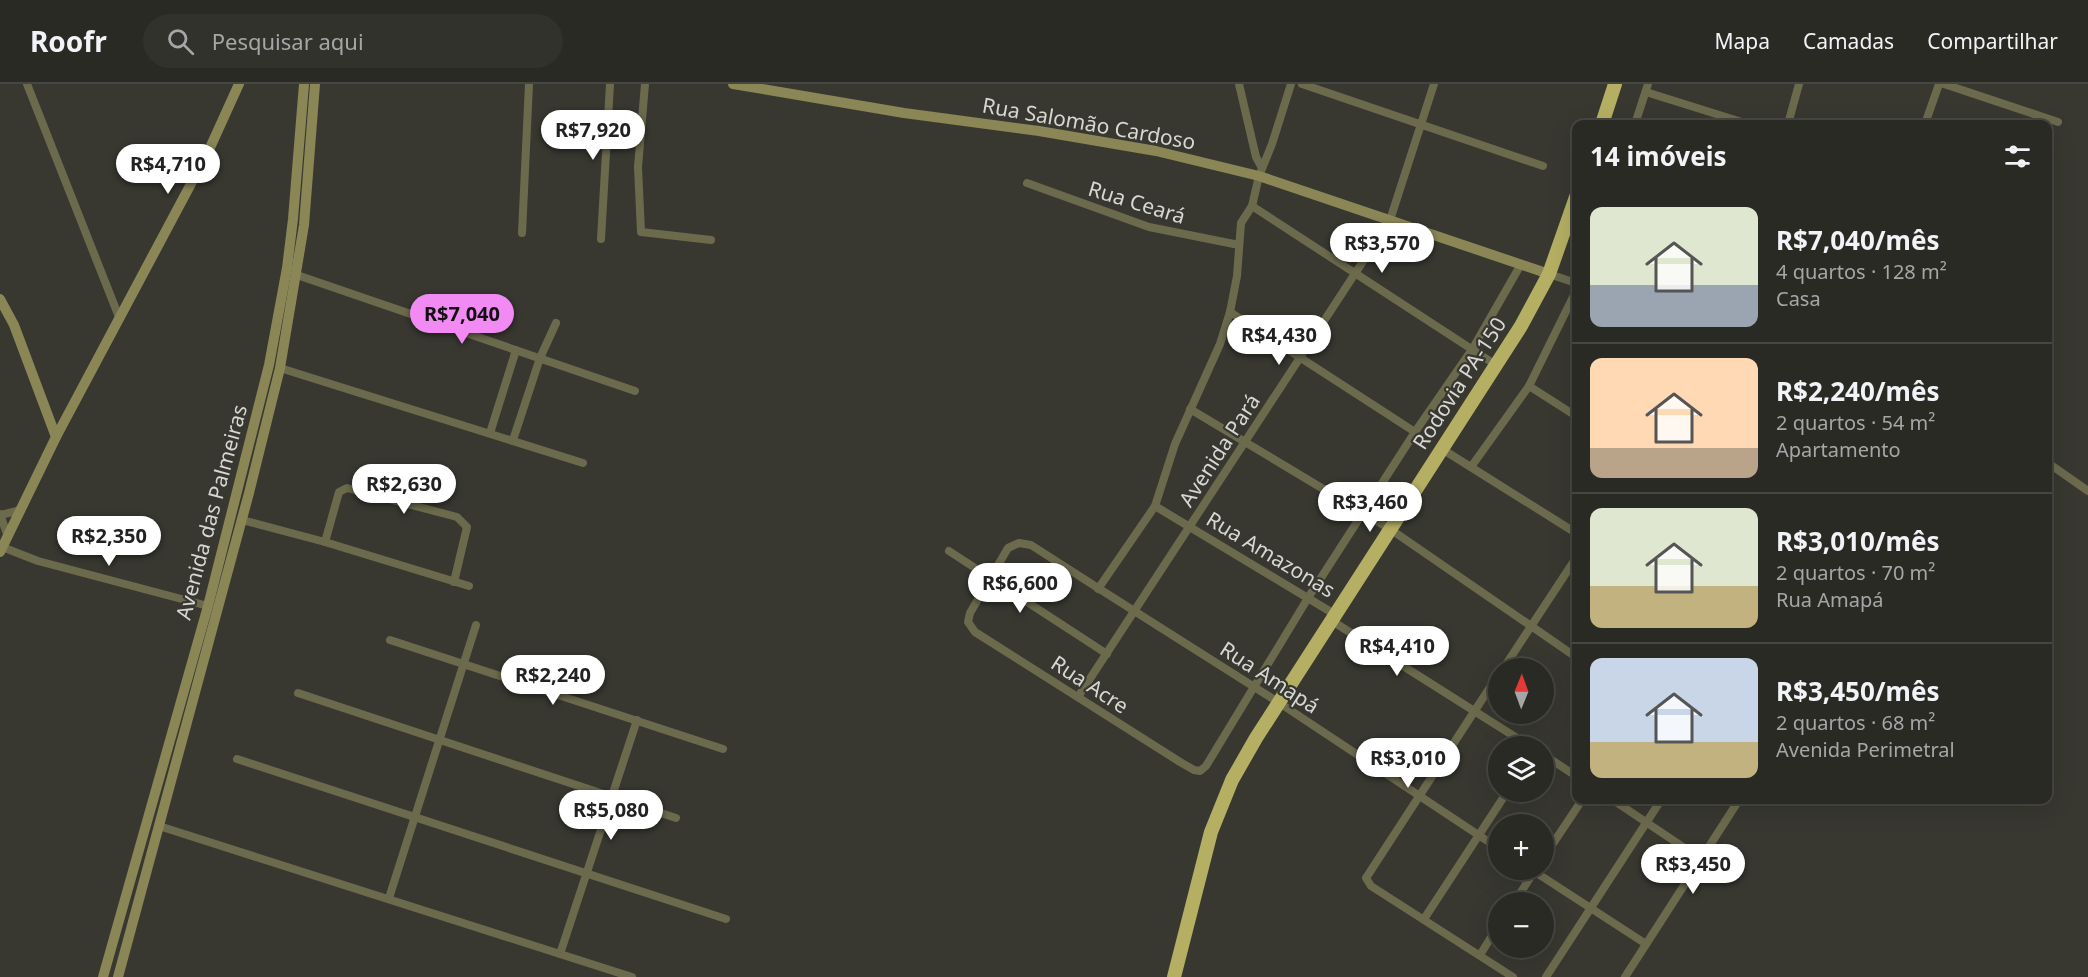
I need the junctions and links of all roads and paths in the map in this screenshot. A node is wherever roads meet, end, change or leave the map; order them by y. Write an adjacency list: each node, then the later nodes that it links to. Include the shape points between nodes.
1 (27, 84): 43 (street)
2 (239, 84): 43 (main road, via 209,150)
3 (304, 84): 83 (main road, Avenida das Palmeiras, via 293,219 278,318)
4 (315, 84): 38 (main road, Avenida das Palmeiras)
5 (529, 84): 31 (street)
6 (610, 84): 32 (street)
7 (645, 84): 33 (street, via 638,168 641,232)
8 (733, 84): 26 (main road, Rua Salomão Cardoso, via 1113,143)
9 (1239, 84): 26 (street)
10 (1290, 84): 26 (street)
11 (1302, 84): 24 (street)
12 (1434, 84): 24 (street, Avenida Pará)
13 (1615, 84): 18 (highway)
14 (1799, 84): 21 (street)
15 (1939, 84): 22 (street)
16 (1944, 84): 23 (street)
17 (1647, 88): 19 (street); 20 (street)
18 (1603, 120)
19 (1636, 120)
20 (1737, 120)
21 (1789, 120)
22 (1926, 120)
23 (2058, 122)
24 (1421, 124): 25 (street); 30 (street, Avenida Pará)
25 (1543, 166)
26 (1260, 172): 28 (street); 30 (main road, Rua Salomão Cardoso)
27 (1027, 183): 34 (street, Rua Ceará, via 1141,225)
28 (1252, 206): 34 (street, via 1243,217); 36 (street)
29 (1572, 209): 37 (highway, Rodovia PA-150)
30 (1390, 220): 35 (main road, Rua Salomão Cardoso); 36 (street, Avenida Pará)
31 (522, 233)
32 (601, 239)
33 (711, 240)
34 (1239, 245): 42 (street)
35 (1520, 266): 37 (main road, Rua Salomão Cardoso); 45 (street)
36 (1358, 273): 45 (street); 47 (street, Avenida Pará)
37 (1549, 274): 39 (street); 49 (highway, Rodovia PA-150)
38 (297, 275): 46 (street); 50 (main road, Avenida das Palmeiras)
39 (1572, 282)
40 (0, 298): 57 (main road)
41 (1572, 299): 51 (street)
42 (1230, 312): 47 (street); 53 (street, via 1220,345)
43 (119, 317): 57 (main road)
44 (556, 323): 48 (street)
45 (1473, 348): 49 (street); 55 (street)
46 (516, 350): 48 (street); 56 (street)
47 (1300, 357): 55 (street); 59 (street, Avenida Pará)
48 (540, 358): 52 (street); 58 (street)
49 (1496, 365): 60 (highway, Rodovia PA-150)
50 (280, 368): 56 (street); 69 (main road, Avenida das Palmeiras)
51 (1529, 386): 54 (street); 63 (street)
52 (635, 391)
53 (1190, 409): 59 (street); 65 (street)
54 (1572, 413)
55 (1414, 432): 68 (street)
56 (490, 433): 58 (street)
57 (56, 437): 66 (main road)
58 (513, 440): 61 (street)
59 (1245, 442): 68 (street); 70 (street, Avenida Pará)
60 (1442, 449): 63 (street); 71 (highway, Rodovia PA-150)
61 (583, 463)
62 (2052, 466): 64 (street)
63 (1471, 467): 72 (street)
64 (2088, 491)
65 (1155, 506): 70 (street, Rua Amazonas); 81 (street)
66 (21, 510): 67 (street); 73 (main road)
67 (0, 514): 73 (street)
68 (1364, 514): 71 (street); 82 (street)
69 (242, 520): 74 (street); 116 (main road, Avenida das Palmeiras)
70 (1191, 527): 82 (street, Rua Amazonas); 84 (street, Avenida Pará)
71 (1390, 529): 85 (highway, Rodovia PA-150); 87 (street)
72 (1572, 530)
73 (8, 537): 75 (main road)
74 (325, 542): 79 (street); 79 (street, via 339,492 347,488 457,517 467,527)
75 (1, 549): 83 (street)
76 (949, 551): 78 (street)
77 (1572, 564): 87 (street)
78 (989, 578): 81 (street, Rua Amapá, via 1008,548 1019,543 1031,545); 89 (street); 96 (street, Rua Acre, via 968,618 969,626)
79 (454, 582): 80 (street)
80 (469, 586)
81 (1098, 589): 84 (street, Rua Amapá)
82 (1308, 598): 85 (street, Rua Amazonas); 93 (street)
83 (208, 606): 131 (main road, Avenida das Palmeiras)
84 (1135, 612): 89 (street, Avenida Pará); 93 (street, Rua Amapá)
85 (1334, 618): 97 (highway, Rodovia PA-150); 98 (street, Rua Amazonas)
86 (476, 625): 92 (street)
87 (1530, 627): 90 (street); 91 (street)
88 (390, 640): 92 (street)
89 (1107, 654): 96 (street, Avenida Pará)
90 (1572, 654)
91 (1510, 658)
92 (464, 664): 99 (street); 101 (street)
93 (1255, 688): 96 (street, Rua Acre, via 1200,771); 97 (street, Rua Amapá)
94 (1488, 691): 98 (street)
95 (298, 693): 101 (street)
96 (1078, 697)
97 (1278, 702): 107 (street, Rua Amapá); 134 (highway, Rodovia PA-150, via 1220,806)
98 (1475, 711): 100 (street); 107 (street)
99 (637, 720): 102 (street); 106 (street)
100 (1514, 736)
101 (440, 740): 106 (street); 113 (street)
102 (723, 748)
103 (237, 759): 113 (street)
104 (1554, 762): 105 (street)
105 (1572, 773)
106 (612, 796): 114 (street); 121 (street)
107 (1418, 796): 117 (street, Rua Amapá); 126 (street, via 1366,878 1371,886)
108 (1500, 802): 117 (street)
109 (1579, 804): 119 (street)
110 (1619, 804): 115 (street)
111 (1658, 804): 115 (street)
112 (1736, 804): 120 (street)
113 (415, 817): 121 (street); 123 (street)
114 (676, 818)
115 (1647, 821): 120 (street); 124 (street)
116 (159, 826): 123 (street); 132 (main road, Avenida das Palmeiras)
117 (1479, 835): 118 (street, Rua Amapá); 126 (street)
118 (1488, 841)
119 (1554, 842)
120 (1701, 859): 128 (street)
121 (587, 874): 125 (street); 129 (street)
122 (1549, 880): 124 (street)
123 (389, 898): 129 (street)
124 (1591, 908): 128 (street); 136 (street)
125 (726, 919)
126 (1424, 919): 130 (street)
127 (1488, 943): 130 (street)
128 (1646, 944): 137 (street)
129 (560, 954): 133 (street)
130 (1480, 956): 135 (street)
131 (103, 977)
132 (118, 977)
133 (632, 977)
134 (1174, 977)
135 (1513, 977)
136 (1546, 977)
137 (1625, 977)

